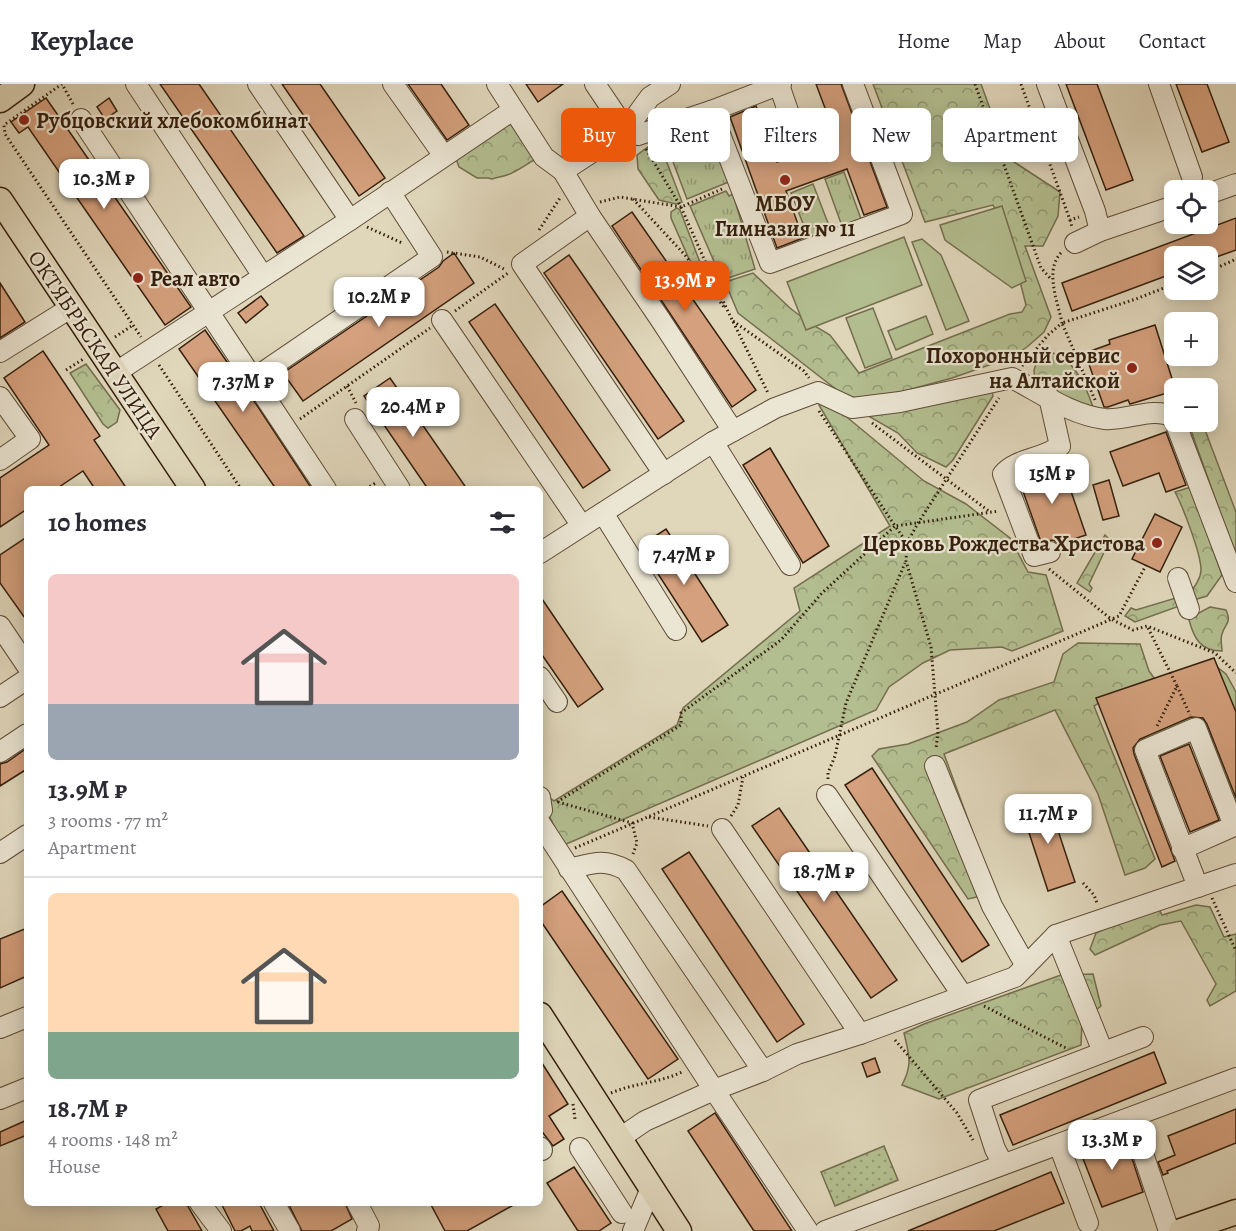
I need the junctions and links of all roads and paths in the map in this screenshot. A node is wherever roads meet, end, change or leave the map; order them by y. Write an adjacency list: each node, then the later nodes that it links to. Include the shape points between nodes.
1 (22, 84): 14 (main road)
2 (136, 84): 48 (street)
3 (258, 84): 41 (street)
4 (393, 84): 26 (street)
5 (497, 84): 18 (street)
6 (596, 84): 15 (street)
7 (670, 84): 21 (street, via 650,97)
8 (780, 84): 16 (street); 17 (street)
9 (854, 84): 31 (street, via 902,214 770,263)
10 (975, 84): 49 (path, via 1041,268)
11 (1021, 84): 40 (path, via 1070,220)
12 (1047, 84): 40 (street)
13 (1159, 84): 30 (street)
14 (0, 100)
15 (614, 108)
16 (719, 108)
17 (788, 108)
18 (513, 110): 26 (street); 29 (street, via 544,157)
19 (0, 119): 22 (path)
20 (81, 119): 22 (path, via 62,84); 52 (street)
21 (636, 124)
22 (4, 125): 23 (path)
23 (5, 134): 24 (path); 56 (path)
24 (0, 138)
25 (636, 138): 37 (path)
26 (444, 156): 34 (street)
27 (730, 161): 31 (street)
28 (589, 162): 29 (street)
29 (567, 177): 39 (street); 43 (path)
30 (1192, 177)
31 (738, 182): 37 (path)
32 (1236, 184): 33 (street)
33 (1218, 190)
34 (390, 192): 41 (street); 45 (street)
35 (0, 200): 51 (main road, ОКТЯБРЬСКАЯ УЛИЦА)
36 (633, 200): 37 (path); 39 (path, via 620,197); 53 (path, via 685,255)
37 (681, 207): 53 (path)
38 (1164, 209): 42 (street)
39 (587, 211): 69 (street); 73 (street, via 522,264)
40 (1095, 211): 42 (street)
41 (350, 220): 45 (path); 48 (street)
42 (1100, 231): 44 (street)
43 (535, 237)
44 (1075, 243)
45 (432, 257): 54 (path, via 450,251 480,257 510,272); 59 (street)
46 (1236, 260): 47 (path)
47 (1218, 268)
48 (263, 276): 52 (street)
49 (1052, 279)
50 (1164, 288): 67 (path, via 1062,323)
51 (72, 307): 57 (street); 58 (main road, ОКТЯБРЬСКАЯ УЛИЦА)
52 (208, 313): 56 (street); 59 (street)
53 (728, 313): 55 (path)
54 (442, 320): 68 (path); 81 (street)
55 (732, 320): 60 (path, via 804,371); 63 (path)
56 (150, 350): 58 (street); 75 (path)
57 (0, 352)
58 (115, 373): 74 (main road, ОКТЯБРЬСКАЯ УЛИЦА)
59 (253, 379): 68 (street)
60 (813, 394): 63 (street); 64 (street); 82 (path)
61 (0, 397): 72 (street, via 30,439)
62 (1049, 397): 64 (street, via 1012,378); 67 (street, via 1082,415); 78 (street, via 1060,446 1051,453 1010,466 1003,474)
63 (775, 408): 69 (street)
64 (852, 408): 79 (path)
65 (1164, 412): 67 (street)
66 (355, 419): 77 (street)
67 (1107, 419)
68 (286, 429): 76 (street)
69 (733, 431): 71 (street)
70 (1178, 432): 89 (street)
71 (713, 442): 73 (street); 86 (street)
72 (0, 460)
73 (664, 474): 80 (street)
74 (191, 486)
75 (239, 486)
76 (324, 486)
77 (398, 486)
78 (1016, 508): 79 (path); 84 (street)
79 (990, 512): 82 (path)
80 (603, 513): 81 (street); 94 (street)
81 (582, 526): 83 (street)
82 (895, 526): 85 (path, via 907,543); 111 (path, via 822,593 782,640 681,713 681,725)
83 (543, 551)
84 (1042, 554): 91 (path)
85 (906, 561): 100 (path, via 931,647); 104 (path, via 846,703)
86 (790, 565)
87 (1146, 565): 91 (path, via 1120,615)
88 (1178, 578): 90 (street)
89 (1236, 582)
90 (1189, 609)
91 (1111, 619): 93 (path, via 1133,630); 100 (path)
92 (0, 626): 95 (street)
93 (1147, 626): 96 (path, via 1215,654); 99 (path)
94 (676, 630)
95 (24, 662)
96 (1236, 673)
97 (24, 681): 101 (street)
98 (543, 681): 102 (street)
99 (1177, 686): 103 (path); 106 (path)
100 (935, 694): 104 (path); 108 (path)
101 (0, 697)
102 (557, 702)
103 (1196, 728): 106 (street); 116 (street, via 1234,826)
104 (840, 735): 109 (path); 110 (path, via 828,773)
105 (24, 736): 107 (street)
106 (1145, 750): 116 (street)
107 (0, 752)
108 (935, 766): 126 (street, via 992,906)
109 (743, 776): 112 (path); 114 (path, via 738,805)
110 (827, 795): 127 (street)
111 (544, 809): 113 (path); 118 (street)
112 (647, 817): 113 (path); 114 (path)
113 (632, 823): 118 (path); 119 (path, via 637,843)
114 (722, 829): 132 (street)
115 (24, 837): 117 (street)
116 (1182, 849): 122 (street)
117 (0, 853)
118 (565, 861): 119 (street, via 614,863); 135 (street)
119 (626, 870): 136 (street)
120 (1236, 874): 122 (street)
121 (1083, 883): 123 (path, via 1094,895)
122 (1202, 885): 123 (street); 125 (path)
123 (1102, 919): 124 (street)
124 (1056, 935): 126 (street); 134 (street)
125 (1236, 951)
126 (1026, 966): 127 (street, via 1016,977)
127 (963, 996): 130 (street); 134 (path)
128 (24, 1018): 131 (street)
129 (543, 1020): 141 (main road)
130 (883, 1025): 132 (street); 144 (path, via 957,1113)
131 (0, 1028)
132 (860, 1034): 136 (street, via 797,1054)
133 (1143, 1037): 134 (street)
134 (1095, 1055): 147 (street, via 979,1100)
135 (696, 1064): 139 (street); 141 (path, via 672,1077 623,1087)
136 (763, 1071): 139 (street)
137 (1236, 1078): 142 (street)
138 (24, 1089): 140 (street)
139 (714, 1090): 143 (street, via 645,1121); 160 (street)
140 (0, 1099)
141 (594, 1100): 143 (main road)
142 (1131, 1118): 145 (street); 162 (street)
143 (620, 1138): 148 (main road)
144 (973, 1140)
145 (1059, 1145): 147 (street); 154 (street)
146 (580, 1148): 153 (street)
147 (1003, 1164): 161 (street)
148 (651, 1188): 158 (street); 159 (main road)
149 (202, 1206): 155 (street)
150 (276, 1206): 156 (street)
151 (359, 1206): 157 (street, via 369,1226)
152 (1236, 1212): 163 (main road)
153 (622, 1213)
154 (1088, 1223)
155 (221, 1231)
156 (290, 1231)
157 (367, 1231)
158 (633, 1231)
159 (679, 1231)
160 (808, 1231)
161 (825, 1231)
162 (1170, 1231)
163 (1181, 1231)

